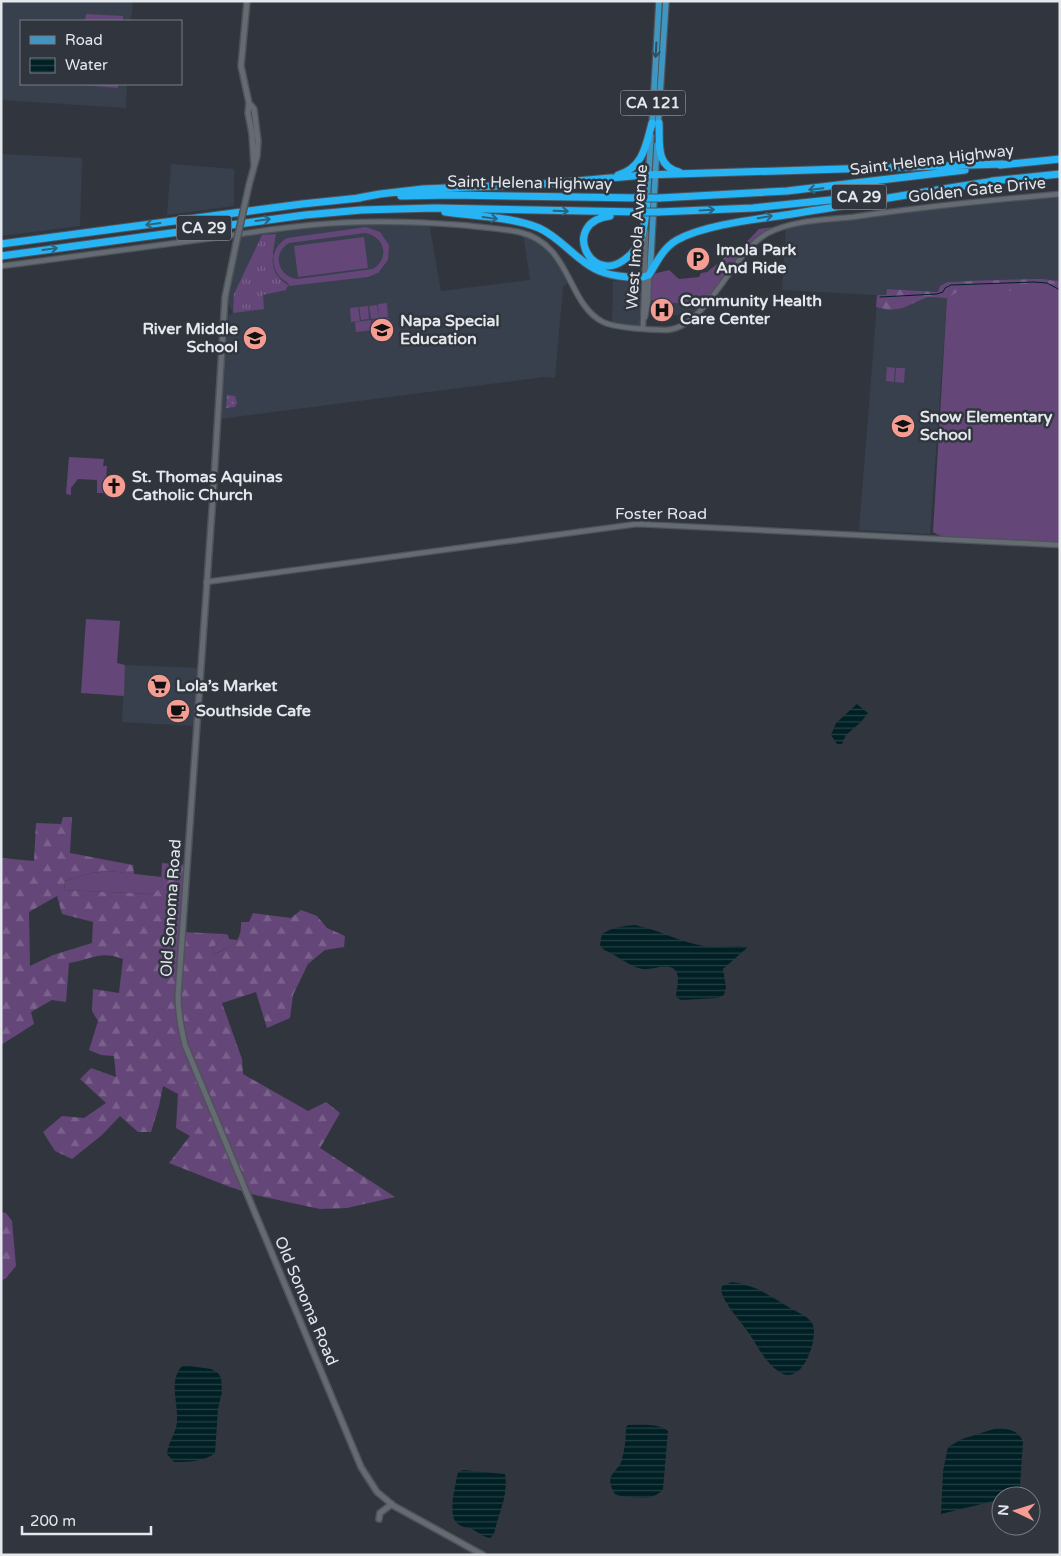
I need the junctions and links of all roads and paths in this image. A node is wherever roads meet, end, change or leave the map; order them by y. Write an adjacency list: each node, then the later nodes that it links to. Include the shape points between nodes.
1 (246, 1): 23 (main road, Old Sonoma Road, bridge, via 241,66 249,103 254,109 257,156 225,297)
2 (659, 1): 4 (main road, West Imola Avenue / CA 121, one-way to 4)
3 (666, 1): 4 (main road, West Imola Avenue / CA 121)
4 (655, 123): 7 (highway, CA 121, via 664,164); 9 (main road, West Imola Avenue / CA 121); 10 (highway, via 641,158 633,168)
5 (1060, 159): 6 (highway, Saint Helena Highway / CA 29)
6 (1003, 164): 7 (highway, CA 121); 14 (highway, Saint Helena Highway / CA 29, one-way to 14, bridge, via 787,192 659,198)
7 (687, 174): 9 (highway)
8 (1060, 174): 11 (highway, Saint Helena Highway / CA 29)
9 (652, 175): 10 (highway); 14 (main road, West Imola Avenue / CA 121); 20 (main road, West Imola Avenue)
10 (604, 179): 13 (highway, via 423,190)
11 (995, 181): 16 (highway, Saint Helena Highway / CA 29, one-way to 11, bridge, via 791,205); 20 (highway, one-way to 11, via 667,248 683,237 705,230 763,217)
12 (1060, 194): 21 (street, Golden Gate Drive, via 937,205 782,227 751,246 687,324 672,330)
13 (358, 198): 14 (highway, Saint Helena Highway / CA 29, via 452,195); 17 (highway, Saint Helena Highway / CA 29, one-way to 17)
14 (644, 202): 16 (highway, CA 121, via 641,239 630,256 611,266 591,259 584,247 585,232 590,224 604,217); 20 (street, West Imola Avenue)
15 (407, 208): 16 (highway, Saint Helena Highway / CA 29, one-way to 16); 18 (highway, Saint Helena Highway / CA 29, one-way to 15, via 305,215); 20 (highway, one-way to 20, via 526,224 548,233 602,272)
16 (641, 212)
17 (1, 244)
18 (1, 256)
19 (1, 266): 21 (street, Golden Gate Drive, via 319,224 440,223 523,233 538,240 556,257 590,313 608,324)
20 (646, 276): 21 (street, West Imola Avenue)
21 (643, 328)
22 (1060, 545): 23 (street, Foster Road, via 637,524)
23 (206, 582): 24 (main road, Old Sonoma Road, via 178,996 180,1027 361,1467 377,1492)
24 (392, 1504): 25 (main road, via 380,1513); 26 (main road, Old Sonoma Road)
25 (379, 1519)
26 (482, 1555)

